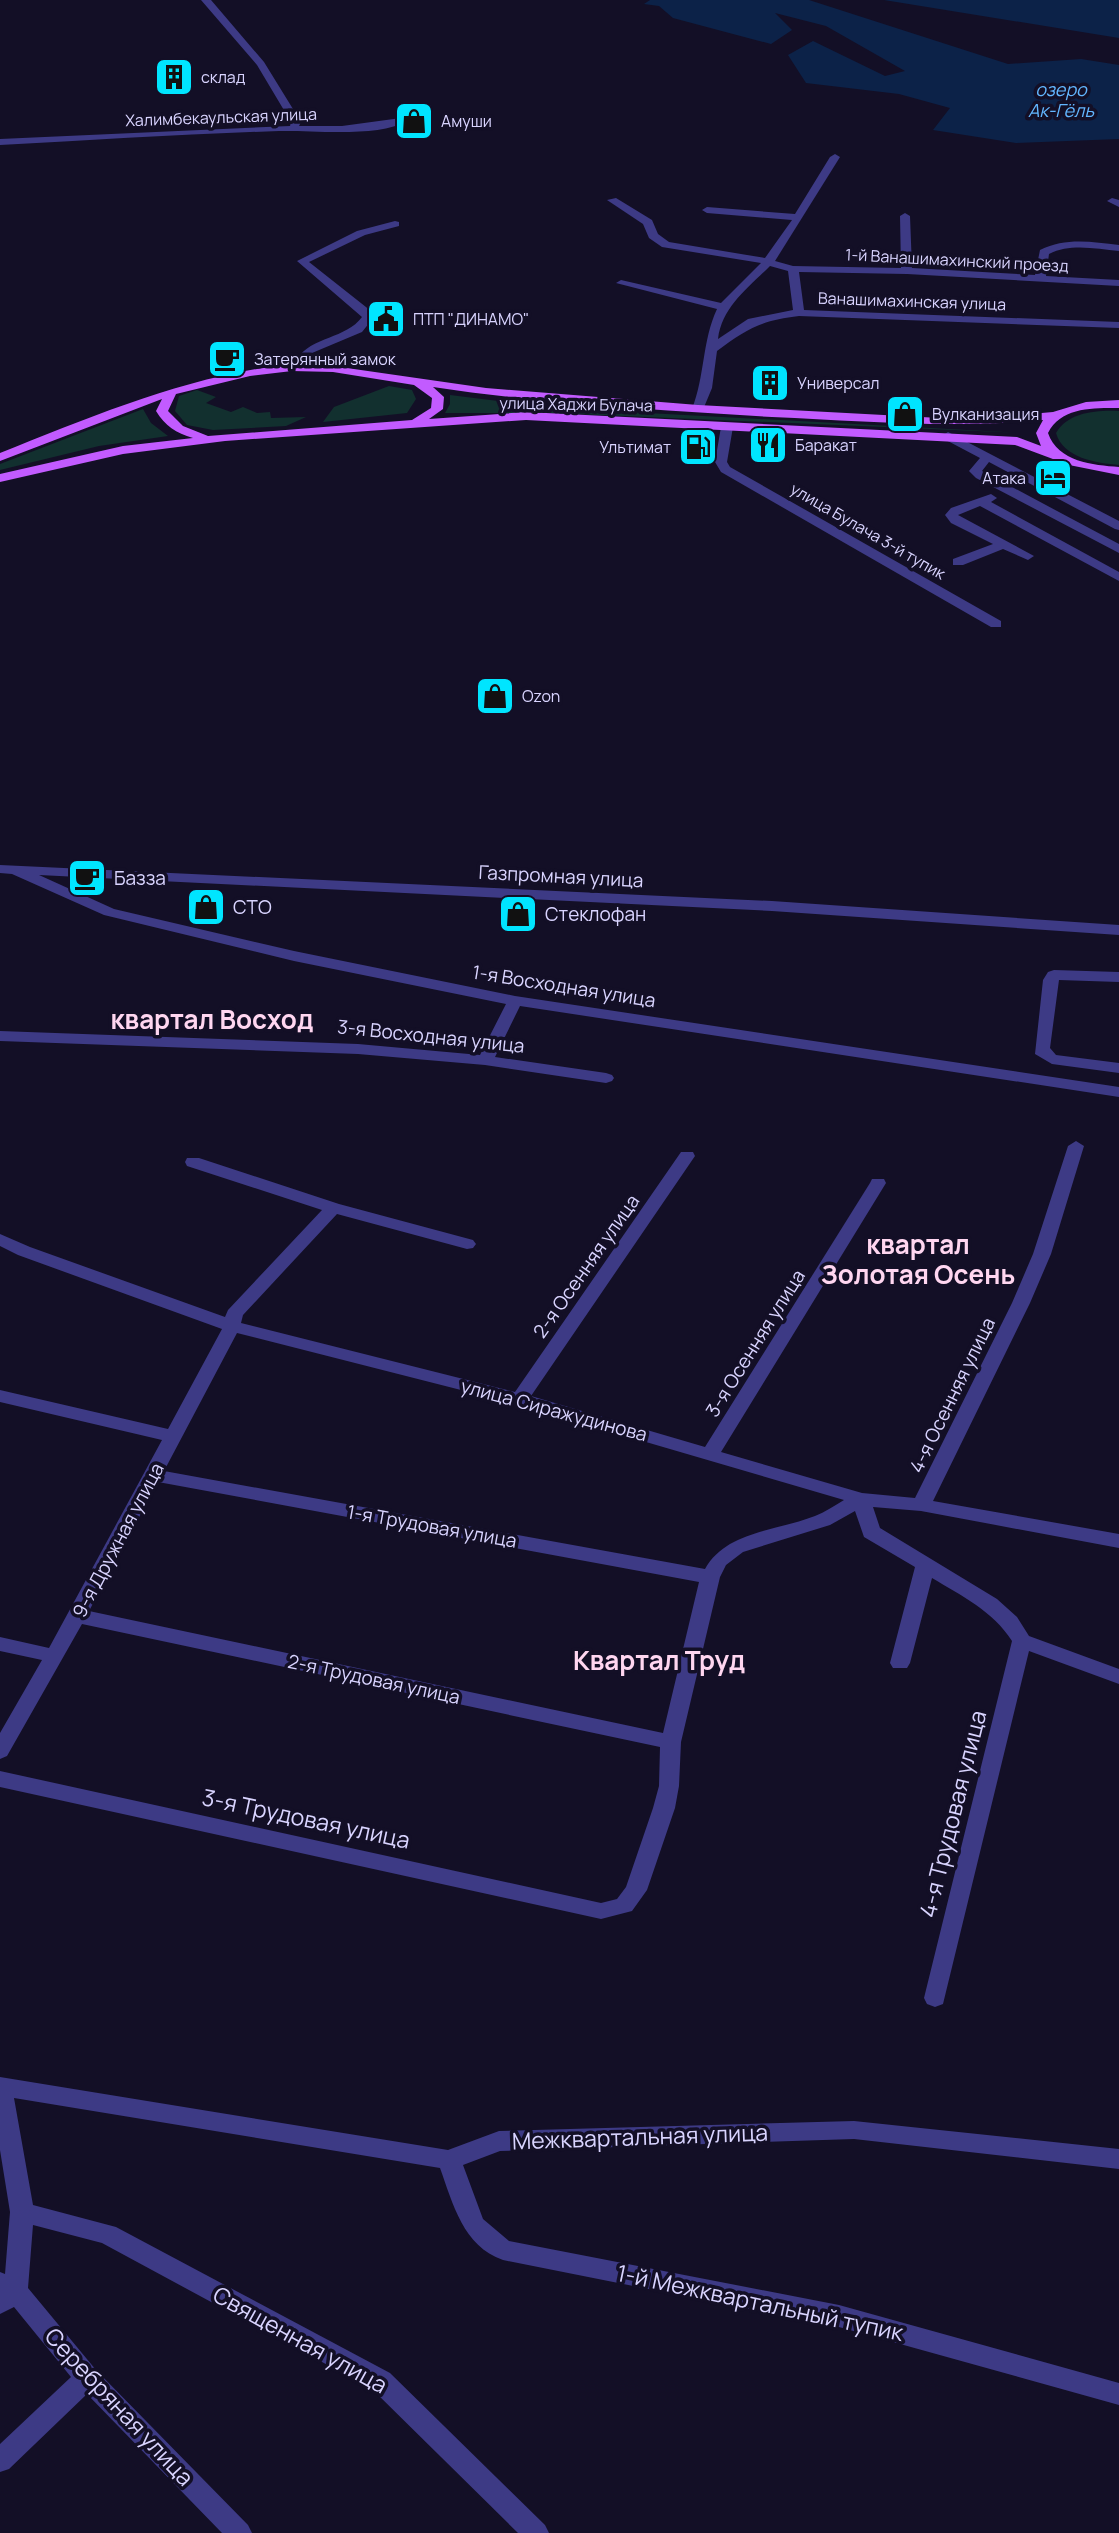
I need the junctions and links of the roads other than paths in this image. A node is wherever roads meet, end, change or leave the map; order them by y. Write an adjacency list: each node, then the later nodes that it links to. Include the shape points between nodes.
1 (206, 0): 3 (street, via 261,65 296,122)
2 (401, 121): 3 (street, Халимбекаульская улица, via 367,128)
3 (293, 129): 4 (street, Халимбекаульская улица)
4 (0, 142)
5 (835, 157): 9 (street)
6 (612, 200): 12 (street, 1-й Ванашимахинский проезд, via 648,222 657,241)
7 (707, 210): 9 (street)
8 (905, 216): 14 (street)
9 (797, 217): 12 (street)
10 (395, 224): 22 (street, via 361,233 302,261 330,280 368,317 358,330 308,351)
11 (1119, 248): 15 (street, via 1052,247 1044,252)
12 (768, 262): 13 (street, 1-й Ванашимахинский проезд); 18 (street)
13 (793, 269): 14 (street, 1-й Ванашимахинский проезд); 19 (street)
14 (907, 271): 15 (street, 1-й Ванашимахинский проезд)
15 (1040, 278): 17 (street, 1-й Ванашимахинский проезд)
16 (621, 283): 18 (street)
17 (1119, 283)
18 (723, 307): 21 (street, via 714,327)
19 (799, 313): 20 (street, Ванашимахинская улица); 21 (street, Ванашимахинская улица, via 748,322)
20 (1119, 325)
21 (713, 348): 26 (street)
22 (303, 368): 23 (main road, улица Хаджи Булача); 24 (main road, улица Хаджи Булача, via 218,379)
23 (414, 381): 26 (main road, улица Хаджи Булача, via 527,397); 28 (main road, via 438,397 437,410)
24 (171, 393): 31 (main road, via 162,411 175,426 193,434); 32 (main road, улица Хаджи Булача)
25 (1119, 404): 27 (main road, улица Хаджи Булача)
26 (698, 409): 27 (main road, улица Хаджи Булача, via 940,422)
27 (1058, 415): 34 (main road, via 1044,425 1042,437 1052,451)
28 (417, 422): 29 (main road, улица Хаджи Булача, via 526,416); 31 (main road, улица Хаджи Булача)
29 (727, 427): 30 (main road, улица Хаджи Булача); 45 (street, улица Булача 3-й тупик, via 721,462 725,469)
30 (948, 436): 33 (street); 34 (main road, улица Хаджи Булача, via 1017,442)
31 (225, 437): 36 (main road, улица Хаджи Булача, via 124,450)
32 (0, 457)
33 (987, 457): 37 (street, via 975,471); 39 (street)
34 (1069, 460): 35 (main road, улица Хаджи Булача)
35 (1119, 471)
36 (0, 478)
37 (1011, 491): 38 (street); 41 (street)
38 (981, 502): 40 (street, via 951,515); 44 (street)
39 (1119, 526)
40 (1004, 544): 42 (street); 43 (street)
41 (1119, 549)
42 (1028, 556)
43 (958, 562)
44 (1119, 577)
45 (996, 624)
46 (8, 869): 47 (street, Газпромная улица, via 772,906); 49 (street, 1-я Восходная улица, via 108,912)
47 (1119, 930)
48 (1119, 977): 52 (street, via 1055,975 1042,1048 1052,1059)
49 (515, 1001): 51 (street); 54 (street, 1-я Восходная улица)
50 (0, 1035): 51 (street, 3-я Восходная улица, via 270,1044)
51 (485, 1060): 53 (street, 3-я Восходная улица)
52 (1119, 1068)
53 (606, 1078)
54 (1119, 1092)
55 (1076, 1146): 69 (street, 4-я Осенняя улица, via 1042,1254 1021,1303)
56 (687, 1156): 64 (street, 2-я Осенняя улица)
57 (193, 1162): 59 (street)
58 (878, 1182): 66 (street, 3-я Осенняя улица)
59 (332, 1208): 61 (street); 62 (street, 9-я Дружная улица, via 234,1314)
60 (0, 1239): 62 (street, улица Сиражудинова)
61 (467, 1244)
62 (232, 1326): 64 (street, улица Сиражудинова); 65 (street, 9-я Дружная улица)
63 (0, 1396): 65 (street)
64 (520, 1399): 66 (street, улица Сиражудинова)
65 (173, 1436): 67 (street, 9-я Дружная улица)
66 (710, 1454): 68 (street, улица Сиражудинова)
67 (153, 1475): 72 (street, 1-я Трудовая улица); 73 (street, 9-я Дружная улица)
68 (861, 1499): 69 (street, улица Сиражудинова); 71 (street, via 871,1532); 72 (street, via 824,1520 736,1547 719,1561)
69 (921, 1505): 70 (street, улица Сиражудинова)
70 (1119, 1541)
71 (925, 1566): 74 (street, via 990,1604); 77 (street)
72 (710, 1577): 79 (street)
73 (78, 1616): 76 (street, 9-я Дружная улица); 79 (street, 2-я Трудовая улица)
74 (1022, 1641): 78 (street); 82 (street, 4-я Трудовая улица)
75 (0, 1644): 76 (street)
76 (55, 1656): 80 (street, 9-я Дружная улица)
77 (900, 1663)
78 (1119, 1677)
79 (671, 1742): 81 (street, 3-я Трудовая улица, via 664,1808 636,1889 624,1905 601,1911)
80 (0, 1751)
81 (0, 1779)
82 (935, 1998)
83 (0, 2086): 85 (street); 86 (street)
84 (1119, 2159): 85 (street, Межквартальная улица, via 854,2130 499,2141)
85 (449, 2160): 89 (street, 1-й Межквартальный тупик, via 473,2225 503,2250 839,2316)
86 (22, 2212): 87 (street); 92 (street, Священная улица, via 108,2234 381,2381)
87 (5, 2292): 88 (street, Серебряная улица)
88 (87, 2378): 90 (street); 91 (street, Серебряная улица)
89 (1119, 2394)
90 (0, 2461)
91 (239, 2533)
92 (536, 2533)

